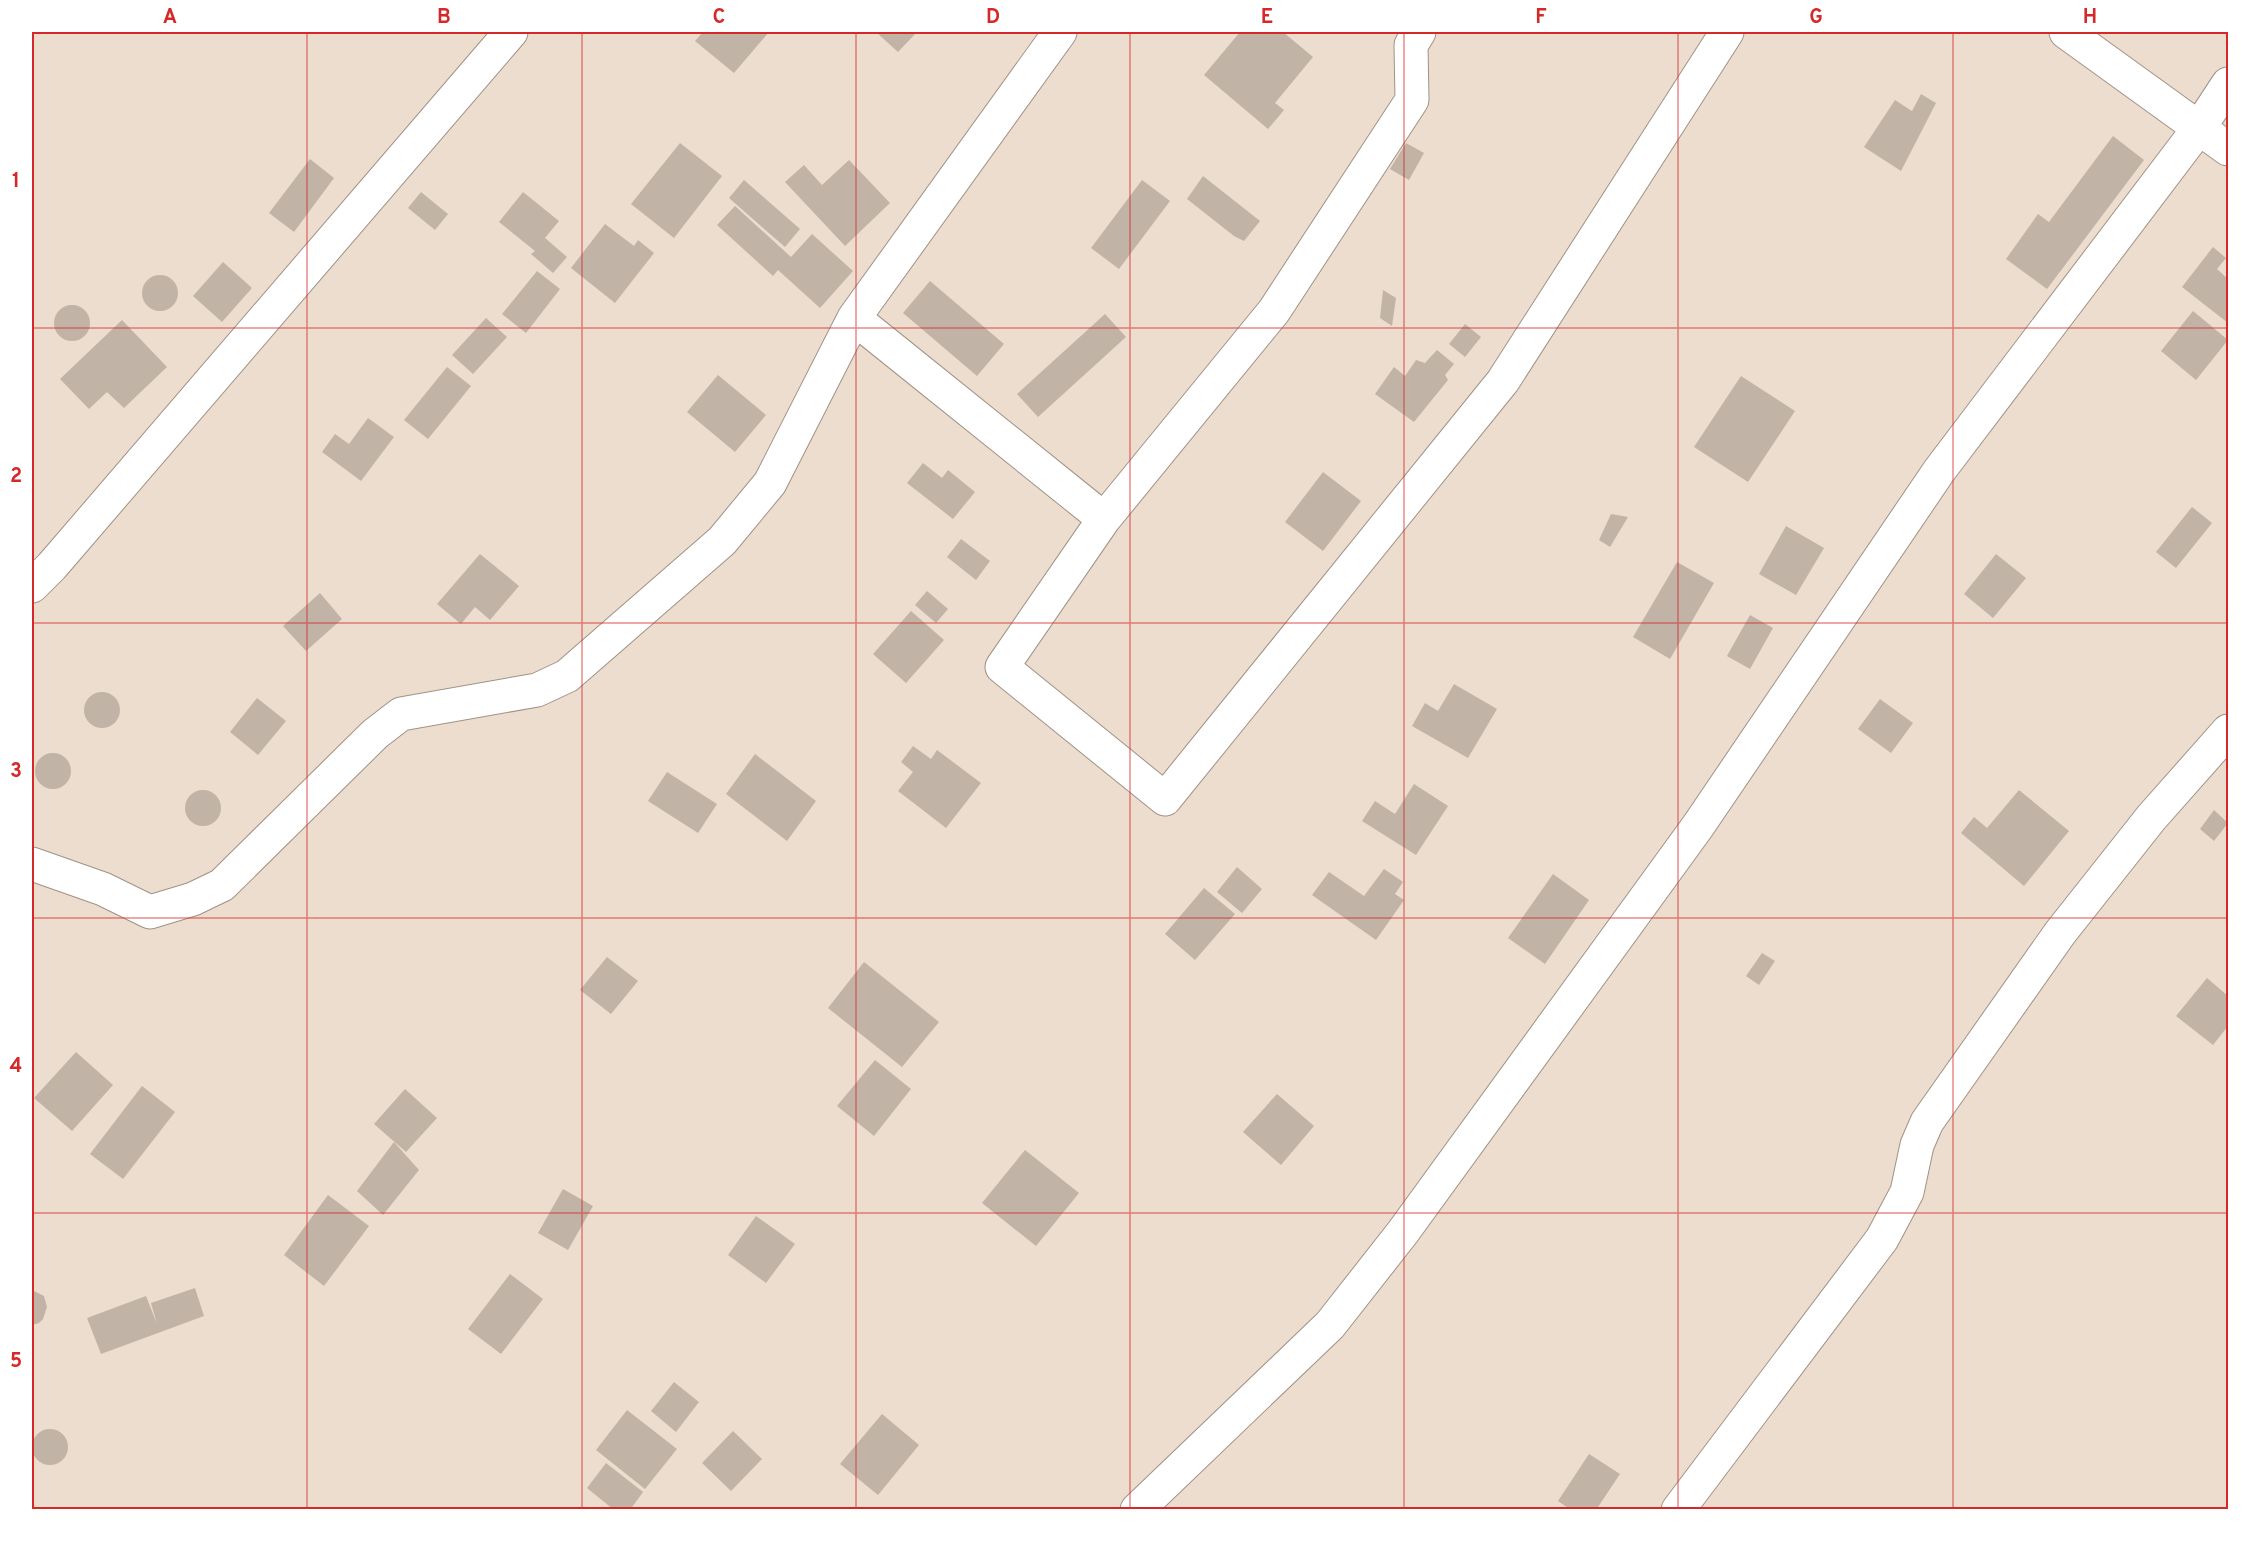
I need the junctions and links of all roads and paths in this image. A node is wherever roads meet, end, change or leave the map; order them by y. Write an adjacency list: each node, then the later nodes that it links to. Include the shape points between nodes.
1 (511, 32): 11 (street)
2 (1060, 32): 9 (street)
3 (1419, 32): 10 (street, via 1411,45 1412,100 1274,311)
4 (1727, 32): 10 (street, via 1503,381 1165,799 1002,668)
5 (2066, 32): 7 (street)
6 (2229, 84): 7 (street)
7 (2199, 128): 8 (street); 14 (street, via 1939,471 1698,826 1404,1232 1330,1325)
8 (2229, 149)
9 (854, 318): 10 (street); 13 (street, via 770,483 722,541 567,676 537,690 401,714 375,734 222,885 193,899 150,912)
10 (1104, 519)
11 (32, 586)
12 (2229, 730): 15 (street, via 2151,818 2054,942 1928,1122 1917,1146 1907,1192 1882,1239)
13 (32, 864)
14 (1137, 1509)
15 (1678, 1509)

